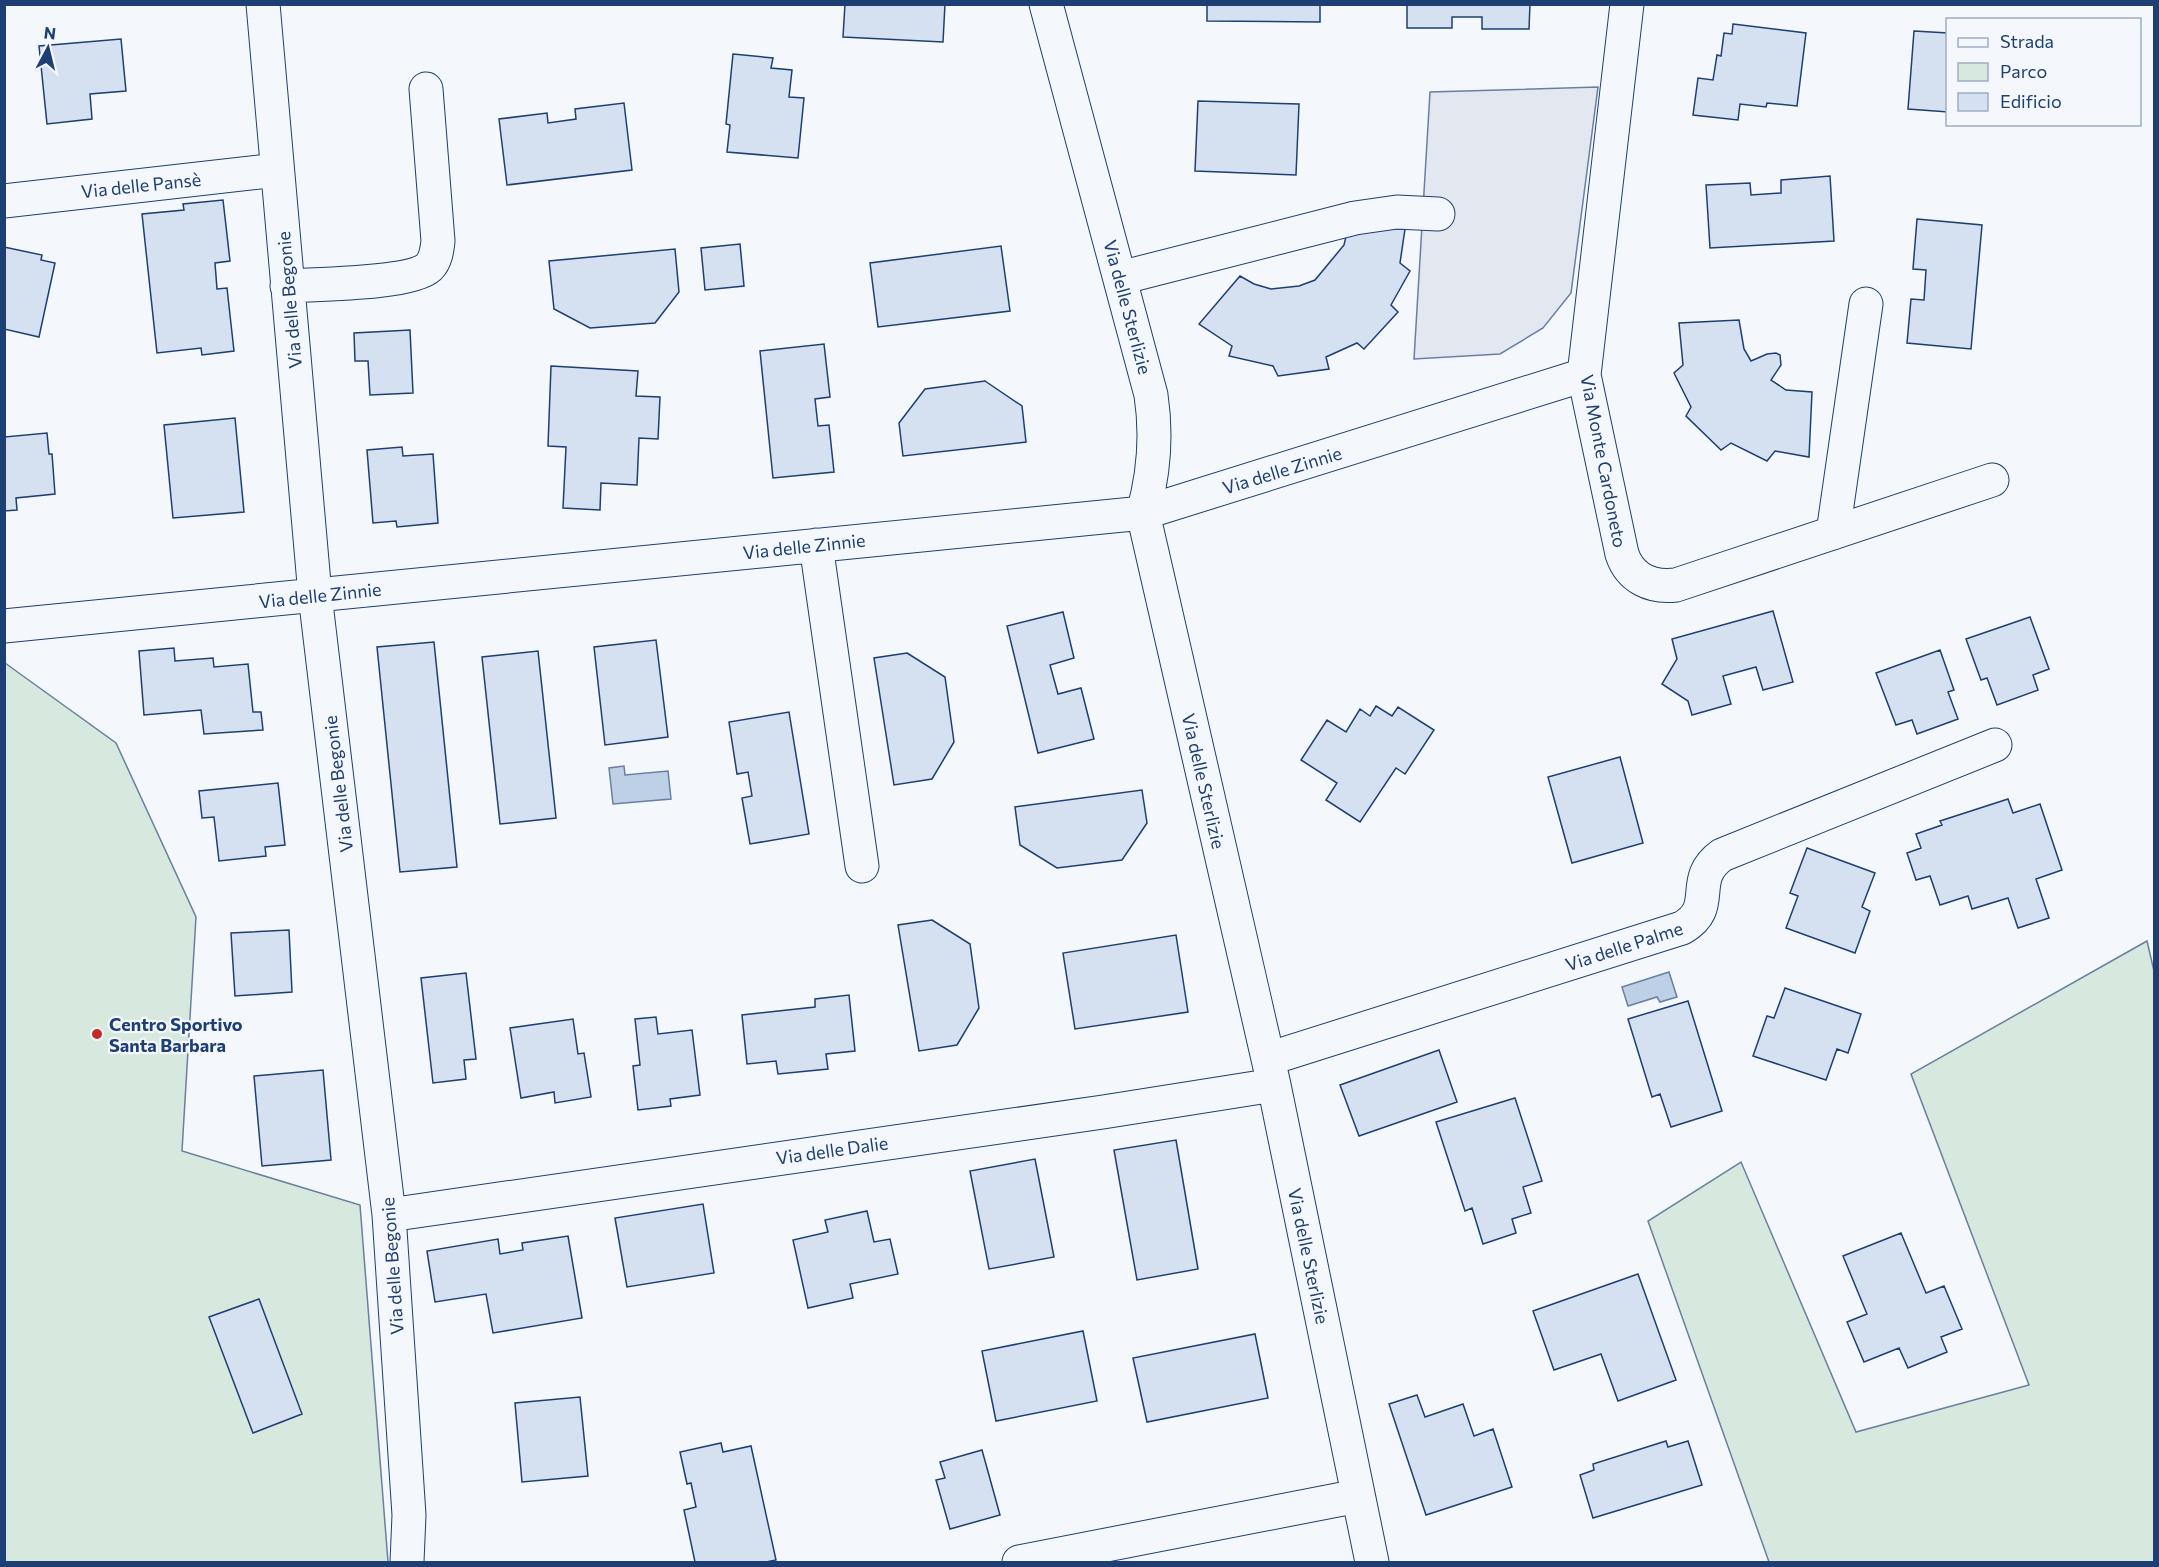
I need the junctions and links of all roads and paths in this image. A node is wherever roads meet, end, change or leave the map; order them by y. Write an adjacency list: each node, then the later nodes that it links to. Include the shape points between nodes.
1 (263, 4): 5 (street, Via delle Begonie)
2 (1046, 4): 8 (street, Via delle Sterlizie)
3 (1627, 4): 11 (street, Via Monte Cardoneto)
4 (426, 89): 9 (street, via 438,241 430,266 398,278)
5 (277, 170): 6 (street, Via delle Pansè); 9 (street, Via delle Begonie)
6 (4, 201)
7 (1438, 214): 8 (street, via 1397,212 1355,218)
8 (1120, 278): 13 (street, Via delle Sterlizie, via 1153,407 1153,462)
9 (287, 286): 16 (street, Via delle Begonie)
10 (1866, 304): 14 (street)
11 (1584, 375): 13 (street, Via delle Zinnie); 14 (street, Via Monte Cardoneto, via 1622,554 1639,578 1656,585 1676,585)
12 (1992, 480): 14 (street, Via Monte Cardoneto)
13 (1143, 513): 15 (street, Via delle Zinnie); 20 (street, Via delle Sterlizie)
14 (1833, 533)
15 (816, 545): 16 (street, Via delle Zinnie); 19 (street)
16 (315, 595): 17 (street, Via delle Zinnie); 21 (street, Via delle Begonie)
17 (4, 626)
18 (1995, 746): 20 (street, Via delle Palme, via 1722,855 1706,872 1700,914 1682,928)
19 (862, 866)
20 (1271, 1072): 21 (street, Via delle Dalie, via 1103,1112); 22 (street, Via delle Sterlizie)
21 (389, 1215): 23 (street, Via delle Begonie, via 409,1515)
22 (1358, 1496): 24 (street); 25 (street, Via delle Sterlizie)
23 (407, 1563)
24 (1019, 1563)
25 (1372, 1563)

